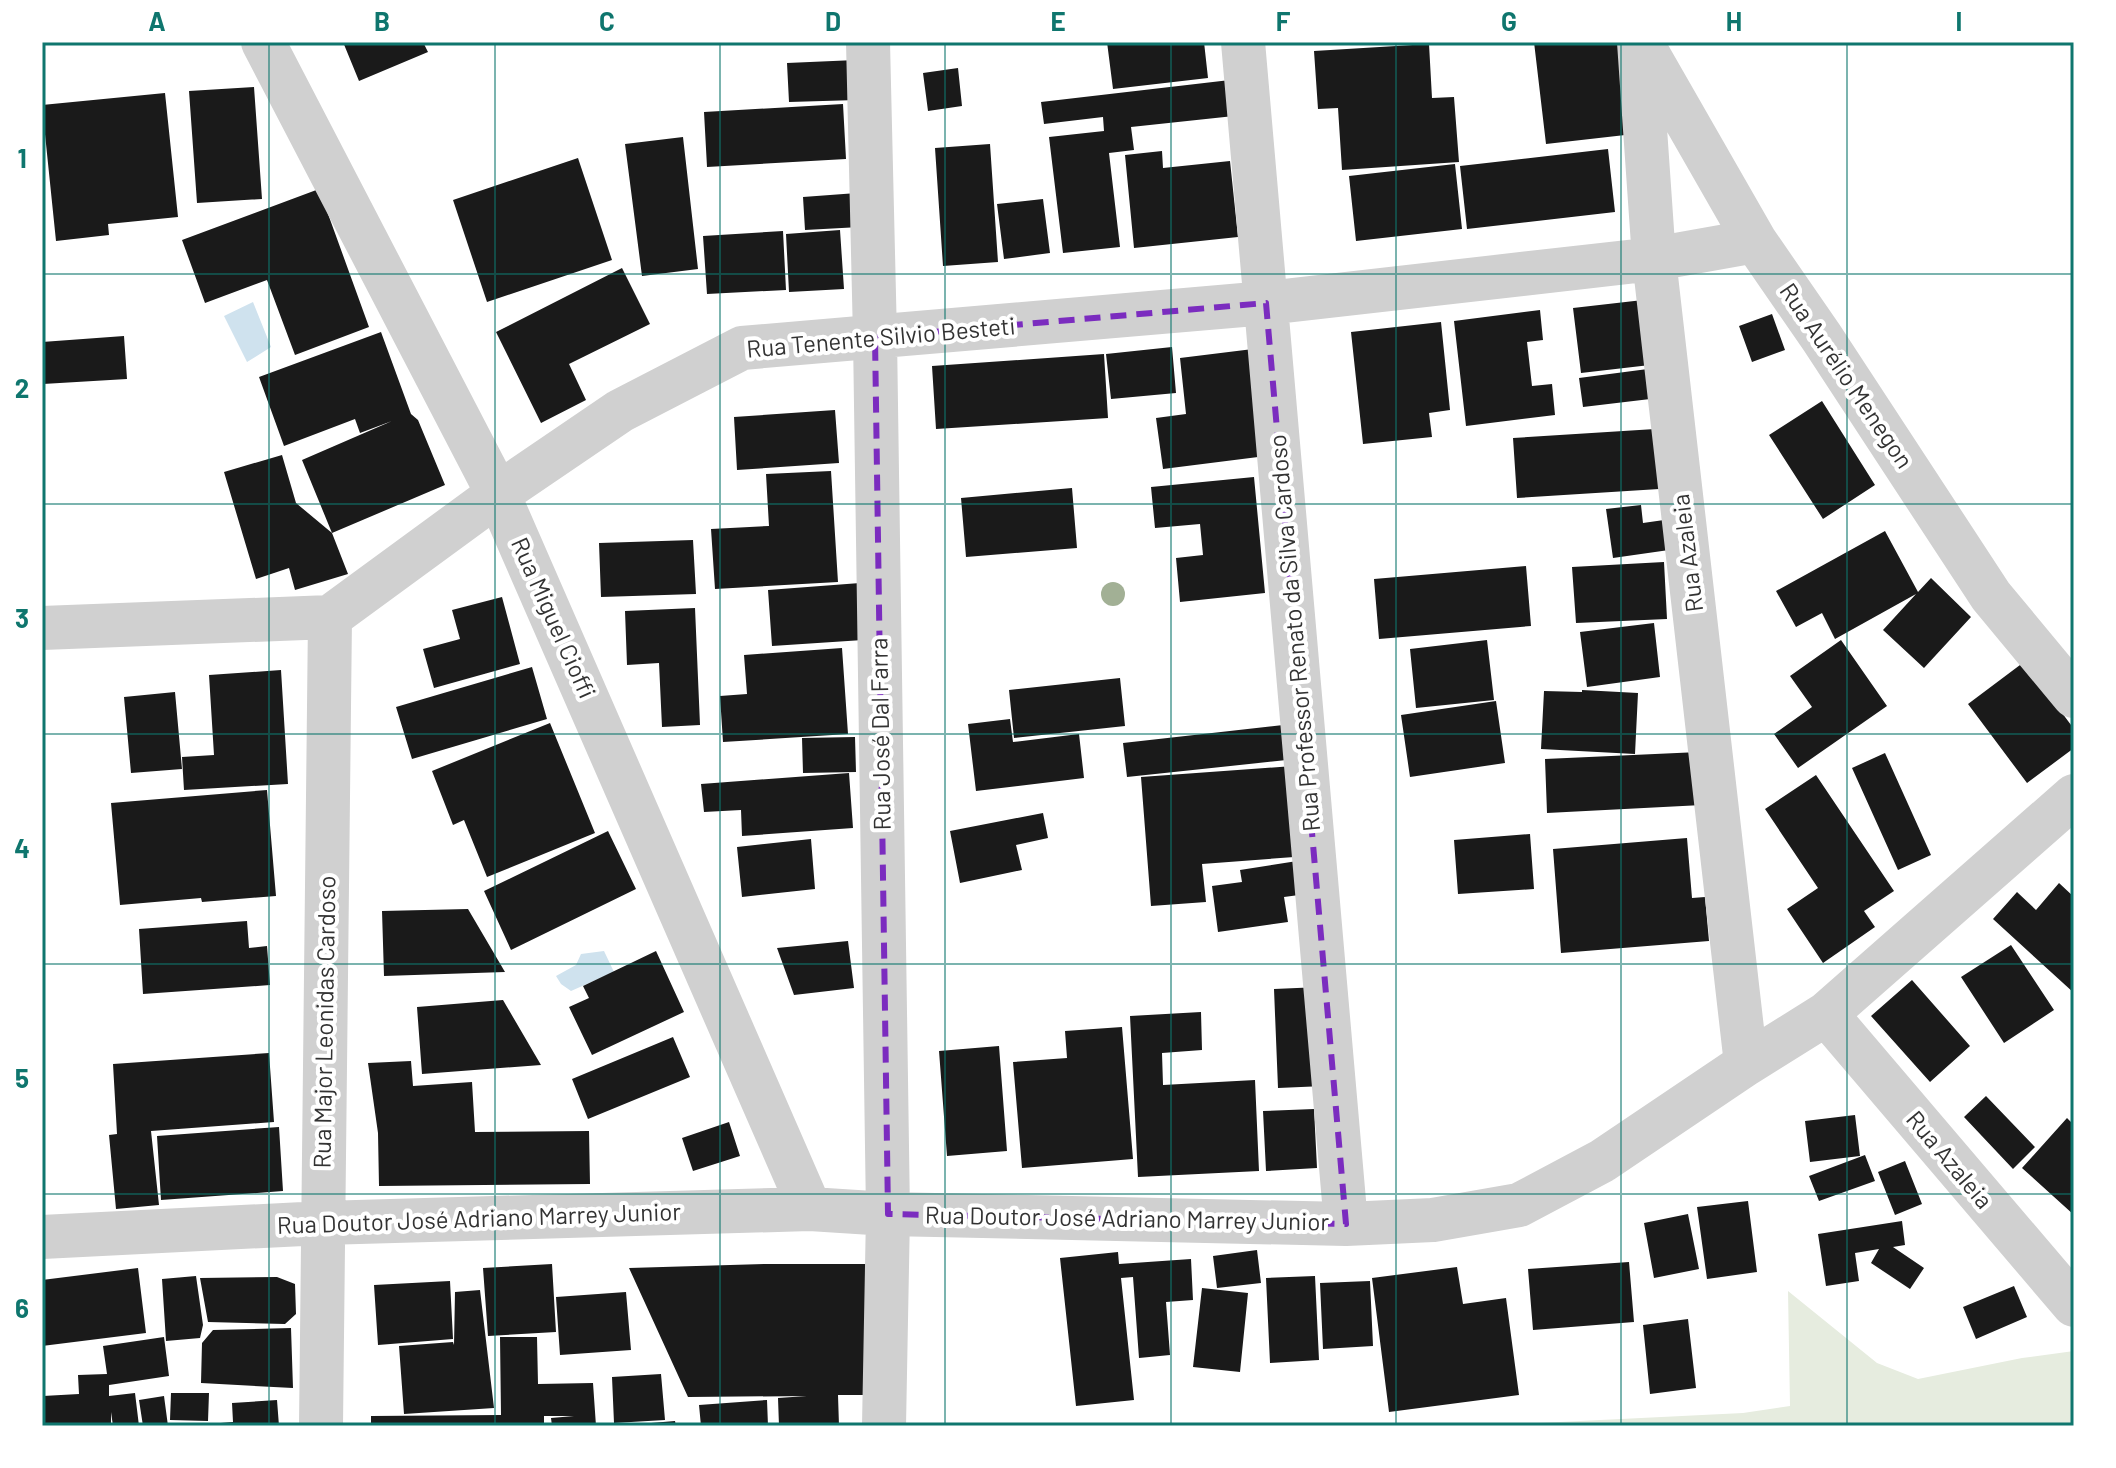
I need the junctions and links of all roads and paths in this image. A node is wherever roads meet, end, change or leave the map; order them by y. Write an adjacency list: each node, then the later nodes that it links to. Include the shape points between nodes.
1 (263, 42): 9 (street, Rua Miguel Cioffi)
2 (868, 42): 8 (street, Rua José Dal Farra)
3 (1243, 42): 7 (street, Rua Professor Renato da Silva Cardoso)
4 (1640, 42): 5 (street, Rua Aurélio Menegon); 6 (street, Rua Azaleia)
5 (1755, 241): 6 (street, Rua Tenente Silvio Besteti); 12 (street, Rua Aurélio Menegon, via 1991,596)
6 (1654, 259): 7 (street, Rua Tenente Silvio Besteti); 15 (street, Rua Azaleia)
7 (1266, 303): 8 (street, Rua Tenente Silvio Besteti); 19 (street, Rua Professor Renato da Silva Cardoso)
8 (875, 337): 9 (street, Rua Tenente Silvio Besteti, via 742,348 620,411); 17 (street, Rua José Dal Farra)
9 (498, 494): 10 (street, Rua Tenente Silvio Besteti); 16 (street, Rua Miguel Cioffi)
10 (330, 617): 11 (street); 18 (street, Rua Major Leonidas Cardoso)
11 (42, 628)
12 (2074, 696)
13 (2074, 796): 14 (street, Rua Doutor José Adriano Marrey Junior)
14 (1826, 1014): 15 (street, Rua Doutor José Adriano Marrey Junior); 21 (street, Rua Azaleia)
15 (1746, 1064): 19 (street, Rua Doutor José Adriano Marrey Junior, via 1602,1161 1519,1205 1433,1220)
16 (810, 1209): 17 (street, Rua Doutor José Adriano Marrey Junior); 18 (street, Rua Doutor José Adriano Marrey Junior)
17 (888, 1214): 19 (street, Rua Doutor José Adriano Marrey Junior); 23 (street, Rua José Dal Farra)
18 (323, 1223): 20 (street, Rua Doutor José Adriano Marrey Junior); 22 (street, Rua Major Leonidas Cardoso)
19 (1346, 1224)
20 (42, 1237)
21 (2074, 1305)
22 (321, 1426)
23 (884, 1426)

